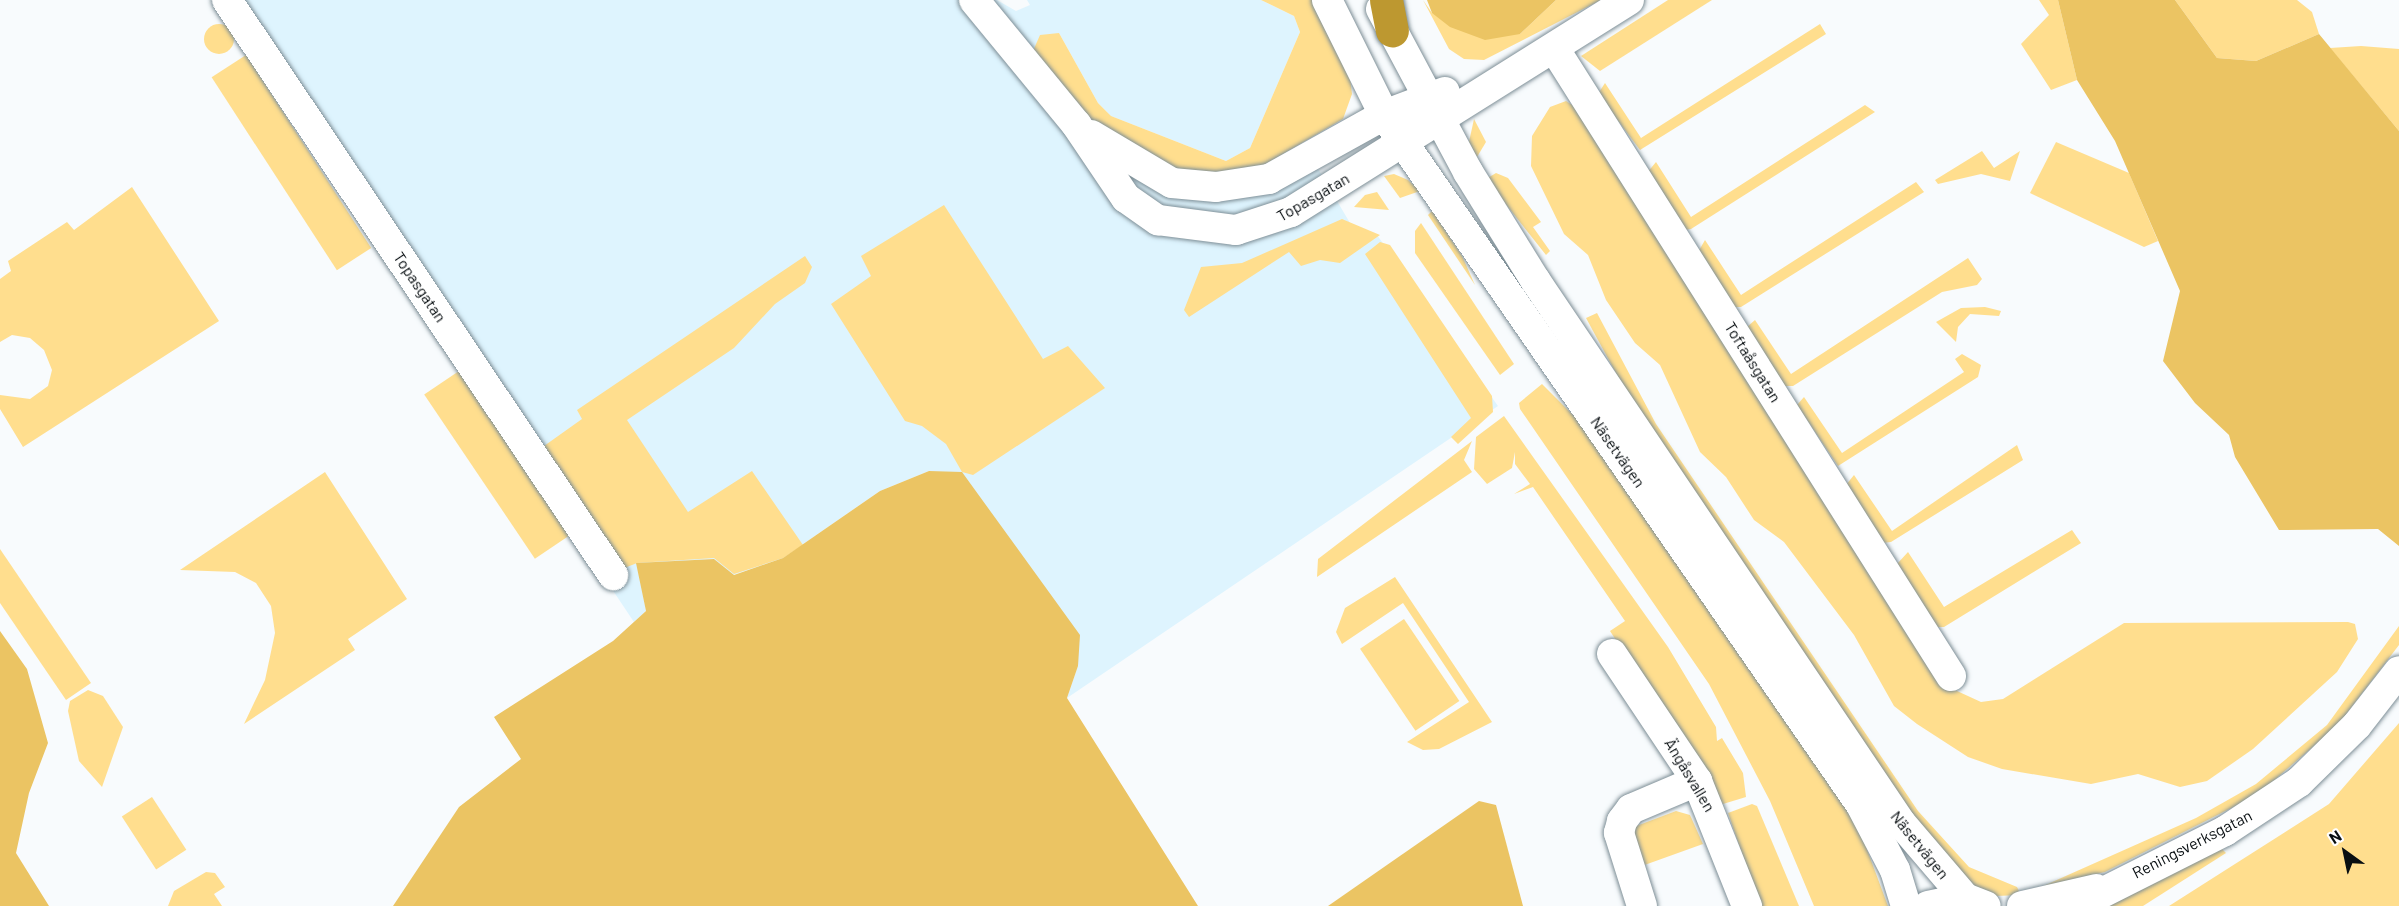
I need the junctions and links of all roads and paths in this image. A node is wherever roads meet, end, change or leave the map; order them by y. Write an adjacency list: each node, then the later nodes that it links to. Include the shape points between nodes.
1 (227, 0): 12 (street, Topasgatan)
2 (974, 0): 10 (street, Topasgatan)
3 (1327, 0): 9 (street, Näsetvägen)
4 (1376, 0): 6 (street, Näsetvägen)
5 (1629, 0): 7 (street)
6 (1389, 15): 8 (street, Näsetvägen)
7 (1554, 48): 8 (street); 15 (street, Toftaåsgatan)
8 (1433, 110): 9 (street, Topasgatan); 11 (street, Topasgatan); 18 (street, Näsetvägen, via 1524,262 1901,823)
9 (1384, 115): 10 (street, Topasgatan, via 1269,179 1216,187 1172,183 1151,175); 11 (street, Näsetvägen)
10 (1076, 124): 11 (street, Topasgatan, via 1126,198 1158,220 1209,229 1245,228 1291,212)
11 (1402, 142): 21 (street, Näsetvägen, via 1816,735 1879,836)
12 (613, 575)
13 (1612, 654): 16 (street, Ängåsvallen)
14 (2399, 671): 17 (street, Reningsverksgatan, via 2357,725 2299,782 2225,831)
15 (1951, 676)
16 (1697, 781): 19 (street, via 1631,809 1622,821 1619,833); 20 (street, Ängåsvallen)
17 (2108, 886): 23 (street, Reningsverksgatan); 24 (street, Reningsverksgatan)
18 (1975, 902): 22 (street)
19 (1642, 906)
20 (1747, 906)
21 (1906, 906)
22 (1928, 906)
23 (2022, 906)
24 (2076, 906)

